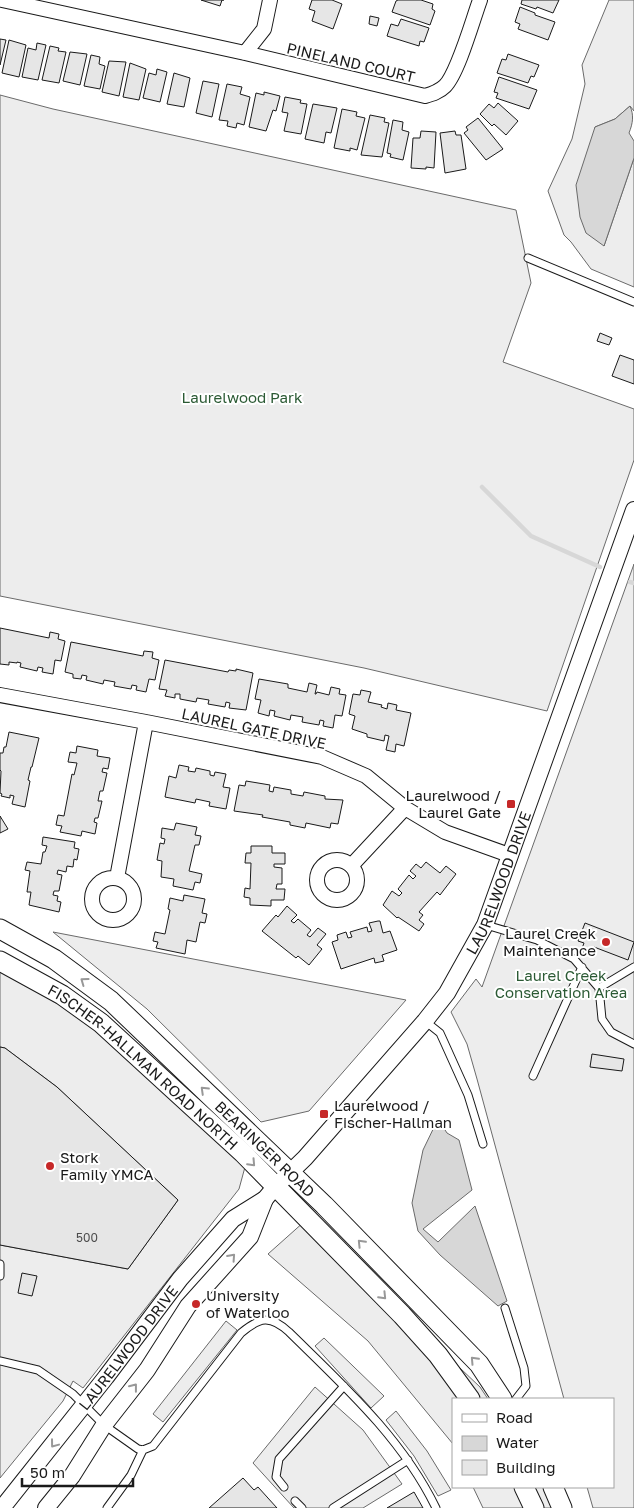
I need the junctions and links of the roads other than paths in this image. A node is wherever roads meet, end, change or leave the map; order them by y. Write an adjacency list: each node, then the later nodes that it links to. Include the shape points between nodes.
1 (2, 0): 4 (street, PINELAND COURT)
2 (270, 0): 4 (street, via 264,29)
3 (480, 0): 4 (street, PINELAND COURT, via 454,72 446,85 436,93 424,96)
4 (245, 53)
5 (528, 258): 6 (lane)
6 (634, 302)
7 (634, 510): 11 (street, LAURELWOOD DRIVE)
8 (0, 695): 9 (street, LAUREL GATE DRIVE)
9 (146, 722): 10 (street, LAUREL GATE DRIVE, via 322,757 366,776); 13 (street)
10 (404, 808): 11 (street, LAUREL GATE DRIVE, via 445,832); 12 (street)
11 (510, 855): 14 (street, LAURELWOOD DRIVE)
12 (351, 866)
13 (117, 878)
14 (485, 925): 18 (lane, via 537,940 574,959); 20 (street, LAURELWOOD DRIVE, via 447,993)
15 (0, 930): 24 (main road, BEARINGER ROAD, one-way to 15, via 111,1000 54,959)
16 (0, 961): 25 (main road, FISCHER-HALLMAN ROAD NORTH, one-way to 25, via 62,995 101,1023 243,1153)
17 (634, 967): 19 (lane)
18 (582, 968): 19 (lane); 22 (lane)
19 (599, 988): 21 (lane, via 602,1019 612,1032)
20 (425, 1021): 23 (lane, via 440,1033 468,1096); 24 (street, LAURELWOOD DRIVE)
21 (634, 1044)
22 (533, 1076)
23 (483, 1144)
24 (291, 1171): 25 (street, LAURELWOOD DRIVE); 32 (main road, BEARINGER ROAD, one-way to 24, via 478,1364)
25 (270, 1193): 31 (main road, BEARINGER ROAD, one-way to 31, via 402,1315 438,1355); 34 (street, LAURELWOOD DRIVE, via 233,1219 180,1279); 35 (street, LAURELWOOD DRIVE, one-way to 25, via 147,1370 188,1306 250,1237)
26 (0, 1264): 27 (lane)
27 (0, 1276)
28 (505, 1308): 33 (lane, via 524,1368 526,1386)
29 (0, 1361): 34 (lane, via 38,1370)
30 (344, 1386): 36 (lane, via 282,1326 269,1320 258,1321 241,1333 153,1446); 37 (lane, via 374,1416); 38 (lane, via 279,1459 276,1477)
31 (469, 1398)
32 (501, 1398)
33 (517, 1398)
34 (84, 1406): 35 (lane); 42 (street, LAURELWOOD DRIVE, one-way to 42)
35 (104, 1425): 36 (lane); 43 (street, LAURELWOOD DRIVE, via 72,1476)
36 (143, 1450): 44 (lane, via 131,1475)
37 (408, 1460): 46 (lane); 47 (lane)
38 (284, 1487)
39 (524, 1488): 48 (main road)
40 (553, 1488): 49 (main road)
41 (295, 1501): 45 (lane)
42 (2, 1508)
43 (46, 1508)
44 (107, 1508)
45 (302, 1508)
46 (333, 1508)
47 (436, 1508)
48 (534, 1508)
49 (562, 1508)

